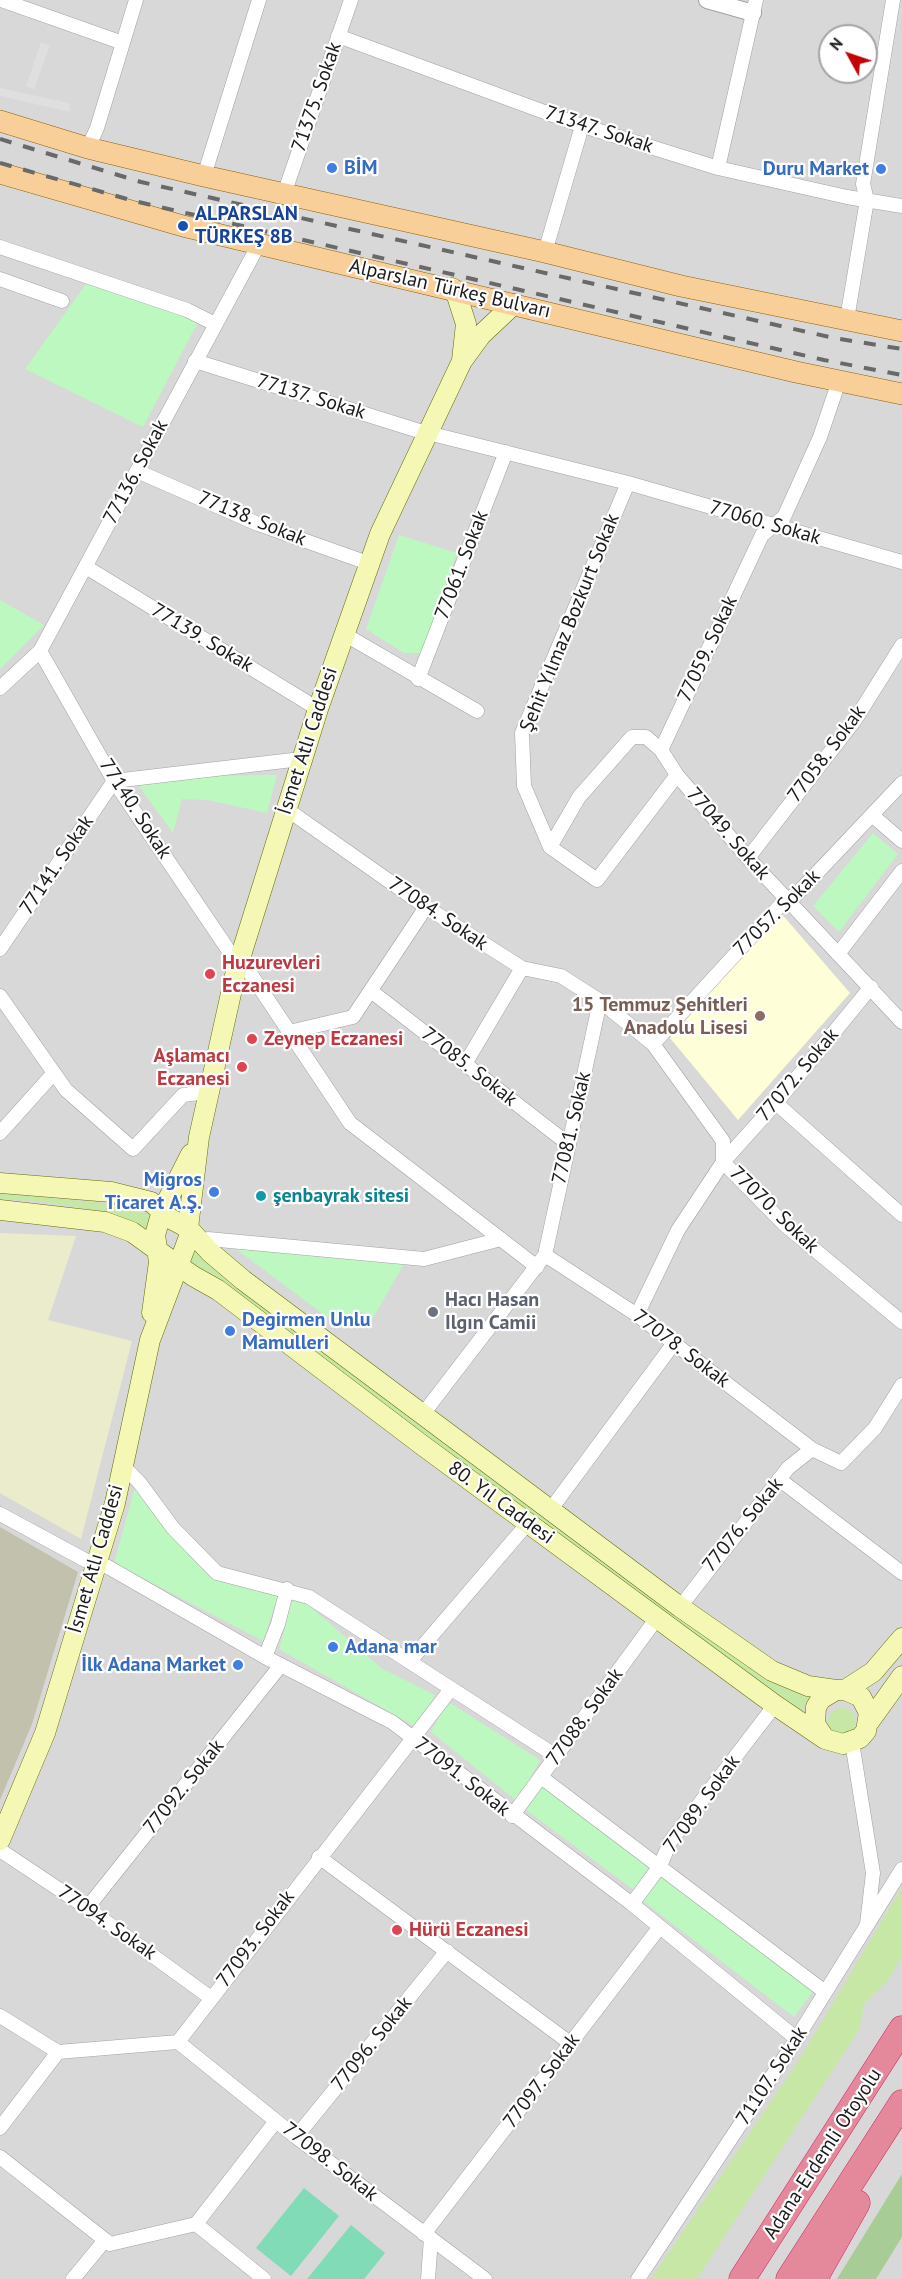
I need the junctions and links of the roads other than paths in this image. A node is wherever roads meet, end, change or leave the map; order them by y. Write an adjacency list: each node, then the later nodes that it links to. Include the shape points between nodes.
1 (1, 0): 9 (street)
2 (136, 0): 9 (street)
3 (259, 0): 15 (street)
4 (351, 0): 8 (street, 71375. Sokak)
5 (707, 0): 7 (street)
6 (893, 0): 17 (street, via 863,184)
7 (755, 6): 13 (street)
8 (338, 36): 11 (street, 71347. Sokak); 16 (street, 71375. Sokak)
9 (123, 43): 12 (street)
10 (0, 121): 12 (main road)
11 (582, 126): 13 (street, 71347. Sokak); 21 (street)
12 (88, 148): 15 (main road)
13 (718, 168): 17 (street, 71347. Sokak)
14 (0, 173): 19 (main road, Alparslan Türkeş Bulvarı)
15 (204, 176): 16 (main road)
16 (284, 194): 21 (main road)
17 (867, 200): 18 (street, 71347. Sokak); 26 (street)
18 (902, 206)
19 (259, 244): 23 (main road, Alparslan Türkeş Bulvarı); 27 (street, 77136. Sokak)
20 (0, 247): 27 (street, via 187,310)
21 (545, 252): 26 (main road, via 681,286)
22 (0, 279): 24 (street)
23 (452, 288): 25 (main road, Alparslan Türkeş Bulvarı); 30 (main road, via 466,324)
24 (62, 301)
25 (514, 304): 30 (main road, via 482,334); 31 (main road, Alparslan Türkeş Bulvarı)
26 (847, 319): 28 (main road)
27 (215, 324): 29 (street, 77136. Sokak)
28 (902, 330)
29 (195, 361): 33 (street, 77137. Sokak); 35 (street, 77136. Sokak)
30 (462, 361): 33 (main road, İsmet Atlı Caddesi)
31 (839, 381): 32 (main road, Alparslan Türkeş Bulvarı); 37 (street, 77059. Sokak, via 820,437 784,517)
32 (902, 394)
33 (427, 433): 34 (street, 77137. Sokak); 39 (main road, İsmet Atlı Caddesi)
34 (506, 452): 36 (street, 77060. Sokak); 44 (street, 77061. Sokak)
35 (137, 471): 39 (street, 77138. Sokak, via 258,524); 40 (street, 77136. Sokak)
36 (628, 483): 37 (street, 77060. Sokak); 56 (street, Şehit Yılmaz Bozkurt Sokak, via 522,733 524,786)
37 (773, 526): 38 (street, 77060. Sokak); 48 (street, 77059. Sokak, via 762,535)
38 (902, 562)
39 (368, 563): 41 (main road, İsmet Atlı Caddesi)
40 (86, 567): 43 (street, 77136. Sokak); 46 (street, 77139. Sokak)
41 (344, 634): 44 (street); 46 (main road, İsmet Atlı Caddesi)
42 (902, 645): 57 (street, 77058. Sokak, via 855,720)
43 (40, 651): 45 (street, 77136. Sokak); 51 (street, 77140. Sokak)
44 (417, 679): 47 (street)
45 (0, 688)
46 (318, 709): 49 (main road, İsmet Atlı Caddesi)
47 (477, 711)
48 (661, 750): 50 (street); 56 (street, via 646,737 633,737 579,797)
49 (301, 759): 51 (street); 53 (main road, İsmet Atlı Caddesi)
50 (677, 775): 56 (street, via 597,880); 57 (street, 77049. Sokak)
51 (114, 781): 61 (street, 77141. Sokak); 63 (street, 77140. Sokak)
52 (902, 783): 54 (street, 77057. Sokak)
53 (285, 808): 60 (street, 77084. Sokak); 63 (main road, İsmet Atlı Caddesi)
54 (873, 816): 55 (street); 59 (street, 77057. Sokak, via 797,894)
55 (902, 841)
56 (550, 847)
57 (747, 858): 59 (street, 77049. Sokak)
58 (902, 871): 62 (street)
59 (786, 899): 62 (street, 77049. Sokak); 71 (street, 77057. Sokak)
60 (426, 907): 64 (street, 77084. Sokak); 66 (street)
61 (0, 949)
62 (838, 954): 65 (street, 77049. Sokak)
63 (239, 960): 70 (street, 77140. Sokak); 74 (main road, İsmet Atlı Caddesi)
64 (522, 968): 68 (street, 77084. Sokak, via 561,976); 72 (street)
65 (871, 987): 69 (street, 77049. Sokak); 75 (street, 77072. Sokak)
66 (371, 991): 70 (street, via 353,1017); 72 (street, 77085. Sokak)
67 (0, 996): 73 (street)
68 (600, 1001): 71 (street, 77070. Sokak); 78 (street, 77081. Sokak)
69 (902, 1022)
70 (289, 1032): 85 (street, 77078. Sokak, via 350,1123)
71 (653, 1044): 79 (street, 77070. Sokak, via 723,1141)
72 (465, 1064): 78 (street, 77085. Sokak)
73 (53, 1074): 74 (street, via 133,1149 183,1095); 76 (street)
74 (207, 1092): 77 (main road, İsmet Atlı Caddesi)
75 (776, 1103): 79 (street, 77072. Sokak); 83 (street)
76 (0, 1133)
77 (199, 1137): 82 (main road, İsmet Atlı Caddesi); 84 (main road, İsmet Atlı Caddesi)
78 (567, 1143): 88 (street, 77081. Sokak)
79 (723, 1162): 90 (street, 77072. Sokak, via 678,1230); 91 (street, 77070. Sokak, via 785,1225)
80 (0, 1183): 82 (main road, via 111,1192 152,1202)
81 (0, 1210): 87 (main road, via 105,1222 132,1232)
82 (162, 1211): 84 (main road, 80. Yıl Caddesi); 87 (main road, İsmet Atlı Caddesi, via 155,1234)
83 (902, 1215)
84 (188, 1228): 86 (main road, 80. Yıl Caddesi); 89 (main road, İsmet Atlı Caddesi, via 189,1237)
85 (501, 1239): 86 (street, via 424,1259 208,1239); 88 (street, 77078. Sokak)
86 (202, 1245): 95 (main road, 80. Yıl Caddesi)
87 (158, 1250): 89 (main road, 80. Yıl Caddesi); 92 (main road, İsmet Atlı Caddesi)
88 (541, 1261): 90 (street, 77078. Sokak); 95 (street)
89 (178, 1265): 92 (main road, İsmet Atlı Caddesi); 101 (main road, 80. Yıl Caddesi, via 218,1290)
90 (638, 1315): 93 (street, 77078. Sokak)
91 (902, 1322)
92 (150, 1340): 97 (main road, İsmet Atlı Caddesi)
93 (674, 1343): 96 (street, 77078. Sokak); 99 (street)
94 (902, 1385): 96 (street, 77078. Sokak, via 875,1428 841,1463)
95 (423, 1414): 99 (main road, 80. Yıl Caddesi)
96 (812, 1449): 98 (street, 77076. Sokak)
97 (123, 1466): 102 (main road, İsmet Atlı Caddesi); 104 (street, via 172,1528 217,1573)
98 (779, 1479): 103 (street); 105 (street, 77076. Sokak)
99 (551, 1509): 105 (main road, 80. Yıl Caddesi)
100 (0, 1514): 102 (street, 77091. Sokak)
101 (528, 1523): 106 (main road, 80. Yıl Caddesi); 109 (street)
102 (96, 1564): 108 (street, 77091. Sokak, via 108,1567); 122 (main road, İsmet Atlı Caddesi, via 45,1733)
103 (902, 1573)
104 (287, 1589): 108 (street); 109 (street, via 309,1597)
105 (680, 1607): 113 (main road, 80. Yıl Caddesi, via 772,1671 808,1686)
106 (657, 1618): 114 (main road, 80. Yıl Caddesi); 119 (street, 77088. Sokak)
107 (902, 1638): 113 (main road, via 873,1672)
108 (265, 1657): 110 (street, 77091. Sokak)
109 (410, 1661): 112 (street)
110 (281, 1665): 116 (street, 77091. Sokak, via 392,1722); 128 (street, 77092. Sokak)
111 (902, 1676): 115 (main road)
112 (451, 1689): 116 (street, 77093. Sokak); 119 (street)
113 (841, 1690): 115 (main road, via 861,1697); 117 (main road, via 821,1699 816,1707 815,1724)
114 (775, 1705): 117 (main road, 80. Yıl Caddesi); 125 (street, 77089. Sokak, via 670,1842)
115 (869, 1722): 118 (main road, via 860,1738)
116 (412, 1738): 121 (street, 77091. Sokak); 124 (street, 77093. Sokak)
117 (825, 1739): 118 (main road)
118 (852, 1743): 130 (street, via 873,1873)
119 (555, 1756): 120 (street, 77088. Sokak)
120 (541, 1777): 121 (street, 77088. Sokak); 125 (street)
121 (512, 1816): 127 (street, 77091. Sokak)
122 (0, 1840)
123 (0, 1850): 128 (street, 77094. Sokak)
124 (319, 1857): 131 (street); 133 (street, 77093. Sokak)
125 (660, 1866): 127 (street, 77089. Sokak); 132 (street)
126 (902, 1869): 130 (street, 71107. Sokak)
127 (632, 1904): 129 (street, 77091. Sokak)
128 (87, 1908): 133 (street, 77094. Sokak)
129 (659, 1928): 136 (street, 77091. Sokak); 138 (street, 77097. Sokak)
130 (866, 1929): 132 (street, 71107. Sokak)
131 (447, 1951): 138 (street); 144 (street, 77096. Sokak)
132 (825, 1992): 136 (street, 71107. Sokak)
133 (212, 1998): 137 (street, 77093. Sokak)
134 (0, 2016): 139 (street)
135 (902, 2029): 146 (highway, Adana-Erdemli Otoyolu)
136 (796, 2039): 154 (street, 71107. Sokak)
137 (178, 2042): 139 (street); 142 (street, 77098. Sokak)
138 (570, 2043): 148 (street, 77097. Sokak)
139 (58, 2052): 143 (street)
140 (902, 2103): 157 (highway, Adana-Erdemli Otoyolu)
141 (902, 2118): 158 (highway)
142 (276, 2121): 144 (street, 77098. Sokak); 147 (street)
143 (0, 2128)
144 (296, 2137): 148 (street, 77098. Sokak)
145 (0, 2157): 149 (street)
146 (809, 2177): 155 (highway); 156 (highway, Adana-Erdemli Otoyolu)
147 (196, 2224): 149 (street, via 110,2244); 150 (street)
148 (427, 2236): 152 (street); 153 (street, 77098. Sokak)
149 (105, 2240): 151 (street)
150 (259, 2278)
151 (73, 2279)
152 (429, 2279)
153 (485, 2279)
154 (638, 2279)
155 (723, 2279)
156 (742, 2279)
157 (789, 2279)
158 (814, 2279)

